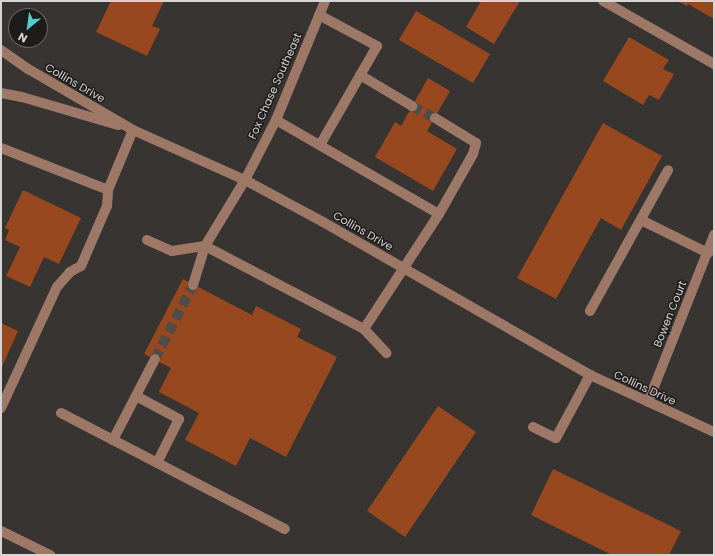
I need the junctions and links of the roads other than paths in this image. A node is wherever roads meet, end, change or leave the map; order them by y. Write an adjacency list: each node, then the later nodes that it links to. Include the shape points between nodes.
1 (325, 1): 3 (street, Fox Chase Southeast)
2 (603, 1): 5 (street)
3 (319, 15): 6 (street, via 377,46); 12 (street, Fox Chase Southeast)
4 (1, 50): 13 (street, Collins Drive, via 30,70)
5 (714, 64)
6 (360, 75): 10 (street); 14 (street)
7 (1, 87): 9 (street)
8 (1, 93): 9 (street)
9 (22, 97): 13 (street)
10 (412, 106)
11 (434, 118): 19 (street, via 476,143 473,154)
12 (276, 120): 14 (street); 17 (street, Fox Chase Southeast)
13 (133, 130): 17 (street, Collins Drive); 18 (street)
14 (320, 145): 19 (street)
15 (1, 148): 18 (street)
16 (668, 170): 20 (street)
17 (245, 180): 23 (street, Fox Chase Southeast); 25 (street, Collins Drive)
18 (108, 190): 34 (street, via 107,206 81,266 70,272 57,287)
19 (439, 214): 25 (street)
20 (641, 220): 24 (street); 27 (street)
21 (714, 235): 24 (street, Bowen Court)
22 (147, 240): 23 (street, via 172,251)
23 (205, 246): 26 (street, Fox Chase Southeast); 28 (street)
24 (708, 253): 33 (street, Bowen Court)
25 (403, 268): 28 (street); 31 (street, Collins Drive)
26 (193, 285)
27 (590, 311)
28 (364, 329): 29 (street)
29 (386, 354)
30 (155, 359): 32 (street)
31 (590, 375): 33 (street, Collins Drive); 36 (street, via 556,438)
32 (136, 396): 38 (street); 39 (street, via 179,419)
33 (648, 402): 37 (street, Collins Drive)
34 (1, 408)
35 (61, 413): 38 (street)
36 (533, 427)
37 (714, 432)
38 (112, 440): 39 (street)
39 (157, 463): 40 (street)
40 (285, 529)
41 (1, 531): 42 (street)
42 (50, 555)

